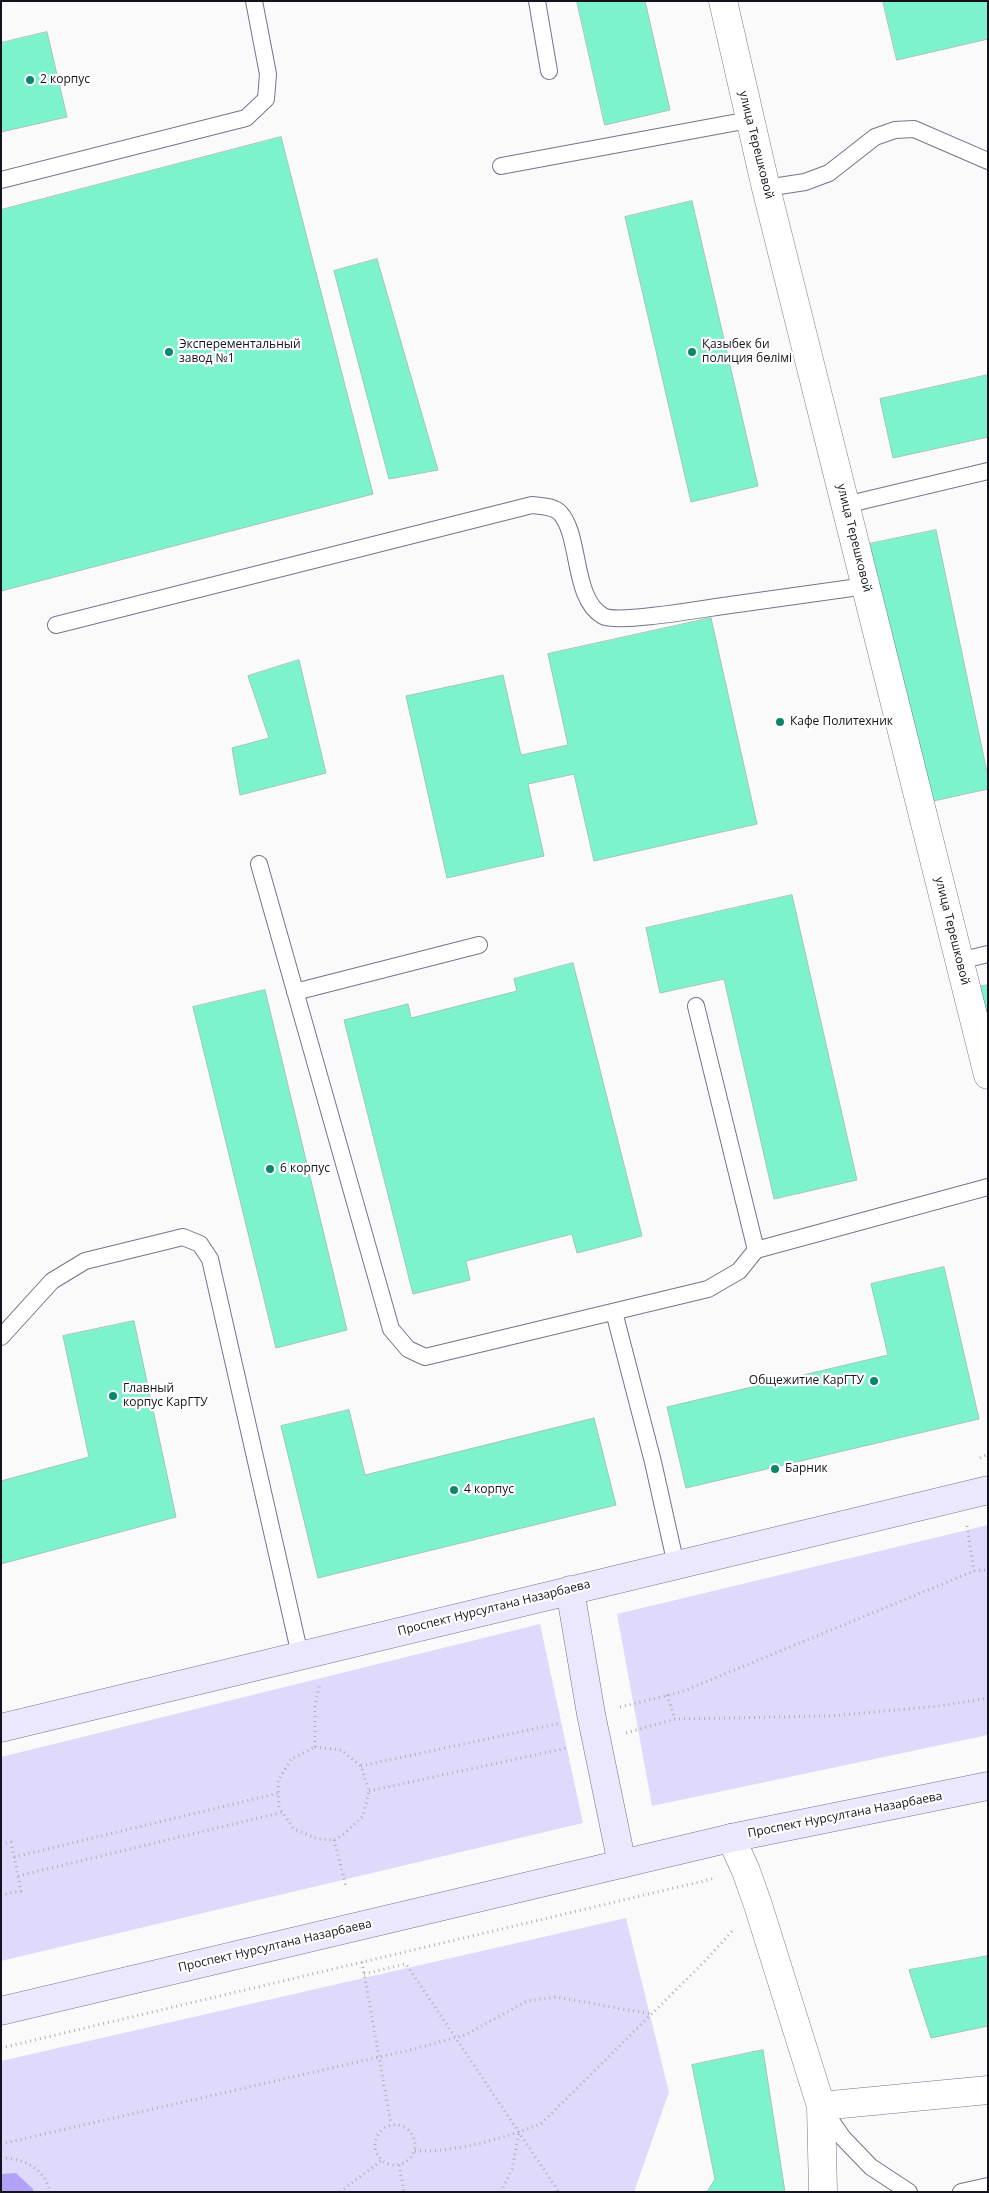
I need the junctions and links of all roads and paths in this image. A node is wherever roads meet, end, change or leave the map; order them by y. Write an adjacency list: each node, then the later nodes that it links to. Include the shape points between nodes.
1 (254, 1): 8 (lane, via 268,74 266,100 246,118)
2 (536, 1): 4 (lane)
3 (723, 1): 5 (street, улица Терешковой)
4 (549, 71)
5 (749, 120): 7 (lane); 9 (street, улица Терешковой)
6 (988, 161): 9 (lane, via 914,130 896,130 874,138 830,172 805,182)
7 (501, 166)
8 (1, 180)
9 (766, 188): 11 (street, улица Терешковой)
10 (988, 470): 11 (lane)
11 (846, 505): 12 (street, улица Терешковой)
12 (866, 586): 13 (lane, via 651,616 605,617 595,610 586,592 560,512 532,505); 17 (street, улица Терешковой)
13 (56, 625)
14 (259, 864): 18 (lane)
15 (479, 945): 18 (lane)
16 (988, 954): 17 (lane)
17 (959, 961): 20 (street, улица Терешковой)
18 (296, 992): 23 (lane, via 391,1329 408,1349 425,1356)
19 (696, 1006): 22 (lane)
20 (988, 1075)
21 (988, 1187): 22 (lane)
22 (756, 1250): 23 (lane, via 740,1271 708,1289)
23 (614, 1312): 26 (lane)
24 (1, 1337): 29 (lane, via 52,1281 85,1261 183,1237 200,1244 210,1259)
25 (988, 1490): 26 (main road, Проспект Нурсултана Назарбаева)
26 (676, 1565): 28 (main road, Проспект Нурсултана Назарбаева)
27 (988, 1570): 30 (path, via 974,1571)
28 (570, 1590): 29 (main road, Проспект Нурсултана Назарбаева); 32 (main road)
29 (300, 1655): 34 (main road, Проспект Нурсултана Назарбаева)
30 (667, 1695): 32 (path); 33 (path)
31 (988, 1698): 33 (path, via 831,1716)
32 (592, 1714): 35 (main road); 36 (path, via 549,1727)
33 (675, 1719): 35 (path)
34 (1, 1728)
35 (597, 1741): 38 (path); 45 (main road)
36 (361, 1766): 38 (path); 39 (path, via 341,1750 315,1747 292,1758 278,1781)
37 (988, 1786): 41 (main road, Проспект Нурсултана Назарбаева)
38 (369, 1791): 42 (path, via 363,1816)
39 (279, 1793): 40 (path); 44 (path)
40 (283, 1812): 42 (path, via 294,1829 318,1839); 47 (path)
41 (731, 1838): 45 (main road, Проспект Нурсултана Назарбаева); 46 (street)
42 (334, 1840): 48 (path)
43 (1, 1844): 44 (path, via 11,1842)
44 (14, 1857): 47 (path)
45 (622, 1864): 53 (main road, Проспект Нурсултана Назарбаева)
46 (746, 1871): 50 (street); 51 (path)
47 (18, 1876): 49 (path, via 21,1891)
48 (346, 1886)
49 (1, 1895)
50 (757, 1902): 54 (path, via 706,1960); 59 (street)
51 (362, 1962): 52 (path); 56 (path)
52 (364, 1974): 55 (path, via 406,1964); 57 (path)
53 (1, 2011)
54 (651, 2014): 55 (path, via 556,1997 528,2001 465,2035); 61 (path, via 541,2124)
55 (455, 2037): 57 (path); 61 (path)
56 (1, 2048)
57 (379, 2056): 60 (path); 62 (path)
58 (988, 2090): 59 (street)
59 (821, 2106): 73 (street); 74 (lane, via 843,2138 871,2167)
60 (391, 2124): 63 (path, via 402,2125 411,2131 416,2140); 65 (path, via 376,2138 375,2148)
61 (519, 2132): 63 (path, via 443,2150); 71 (path, via 512,2169); 72 (path)
62 (1, 2144)
63 (415, 2151): 66 (path, via 409,2160)
64 (1, 2158): 68 (path, via 16,2158 35,2167)
65 (382, 2160): 66 (path); 69 (path)
66 (399, 2165): 70 (path)
67 (988, 2186): 75 (lane)
68 (50, 2192)
69 (340, 2192)
70 (404, 2192)
71 (501, 2192)
72 (559, 2192)
73 (824, 2192)
74 (909, 2192)
75 (961, 2192)

